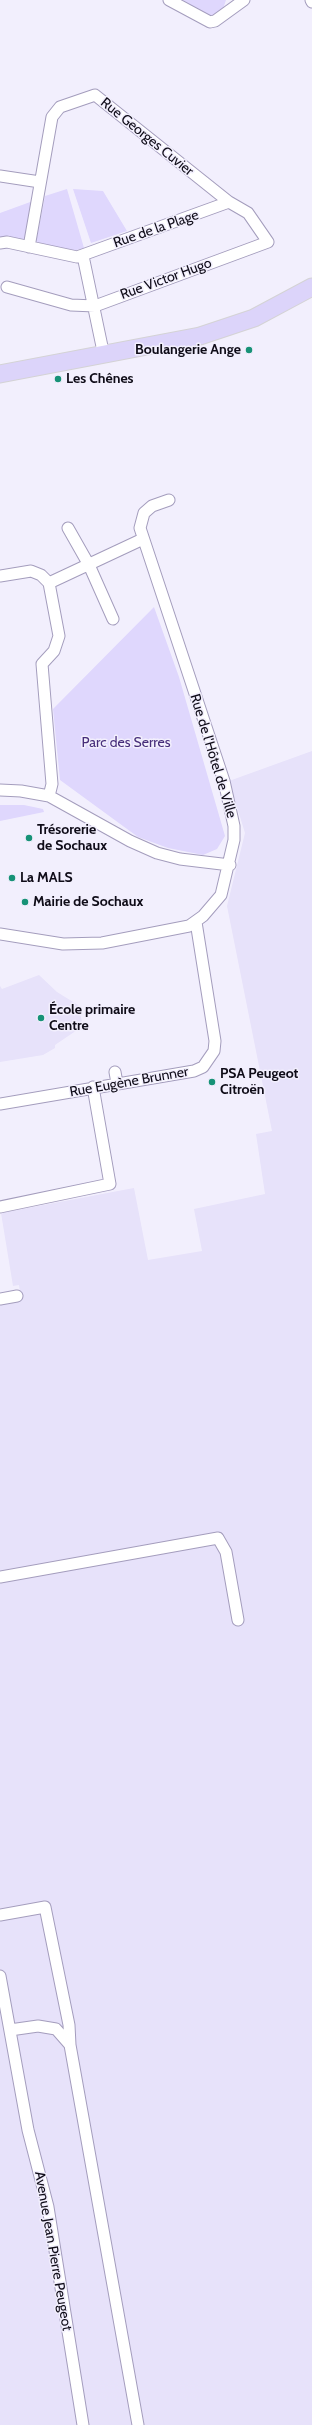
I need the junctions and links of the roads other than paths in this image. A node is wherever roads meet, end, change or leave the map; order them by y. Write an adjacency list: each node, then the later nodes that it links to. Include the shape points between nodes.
1 (169, 0): 2 (street, via 210,22)
2 (244, 0)
3 (0, 176): 4 (street)
4 (40, 182): 5 (street, Rue Georges Cuvier, via 55,111 95,95); 7 (street, Rue Georges Cuvier)
5 (229, 202): 8 (street, Rue de la Plage); 11 (street, Rue Victor Hugo, via 248,213 268,242)
6 (0, 242): 7 (street)
7 (29, 247): 8 (street, via 72,257)
8 (84, 256): 11 (street)
9 (7, 287): 11 (street, Rue Victor Hugo, via 71,305)
10 (312, 287): 12 (main road, via 254,318 200,336)
11 (94, 306): 12 (street)
12 (104, 356): 13 (main road)
13 (0, 374)
14 (169, 500): 16 (street, Rue de l'Hôtel de Ville, via 152,506 144,513 140,528)
15 (68, 528): 17 (street)
16 (142, 539): 17 (street); 23 (street, Rue de l'Hôtel de Ville, via 224,781 235,833)
17 (89, 565): 19 (street); 20 (street)
18 (0, 576): 19 (street, via 31,571 41,575)
19 (49, 583): 22 (street, via 59,636 54,651 42,664 52,784)
20 (113, 619)
21 (0, 790): 22 (street)
22 (50, 796): 23 (street, via 123,838 157,853 180,860)
23 (230, 864): 24 (street, Rue de l'Hôtel de Ville, via 221,895)
24 (196, 922): 25 (street, Rue de l'Hôtel de Ville, via 183,928 95,944 48,943); 27 (street, Rue Eugène Brunner, via 215,1040 214,1051 203,1067 194,1071)
25 (0, 934)
26 (115, 1072): 27 (street)
27 (117, 1083): 28 (street, Rue Eugène Brunner)
28 (93, 1087): 29 (street, Rue Eugène Brunner); 30 (street, via 110,1184)
29 (0, 1104)
30 (0, 1208)
31 (17, 1296): 32 (street)
32 (0, 1299)
33 (0, 1577): 34 (street, via 218,1538 226,1552)
34 (238, 1620)
35 (0, 1914): 38 (street, via 45,1907 69,2025)
36 (0, 1976): 37 (street, Avenue Jean Pierre Peugeot)
37 (10, 2030): 38 (street, via 38,2026 56,2029); 39 (street, Avenue Jean Pierre Peugeot, via 28,2130 48,2207)
38 (70, 2045): 40 (street)
39 (83, 2425)
40 (138, 2425)

